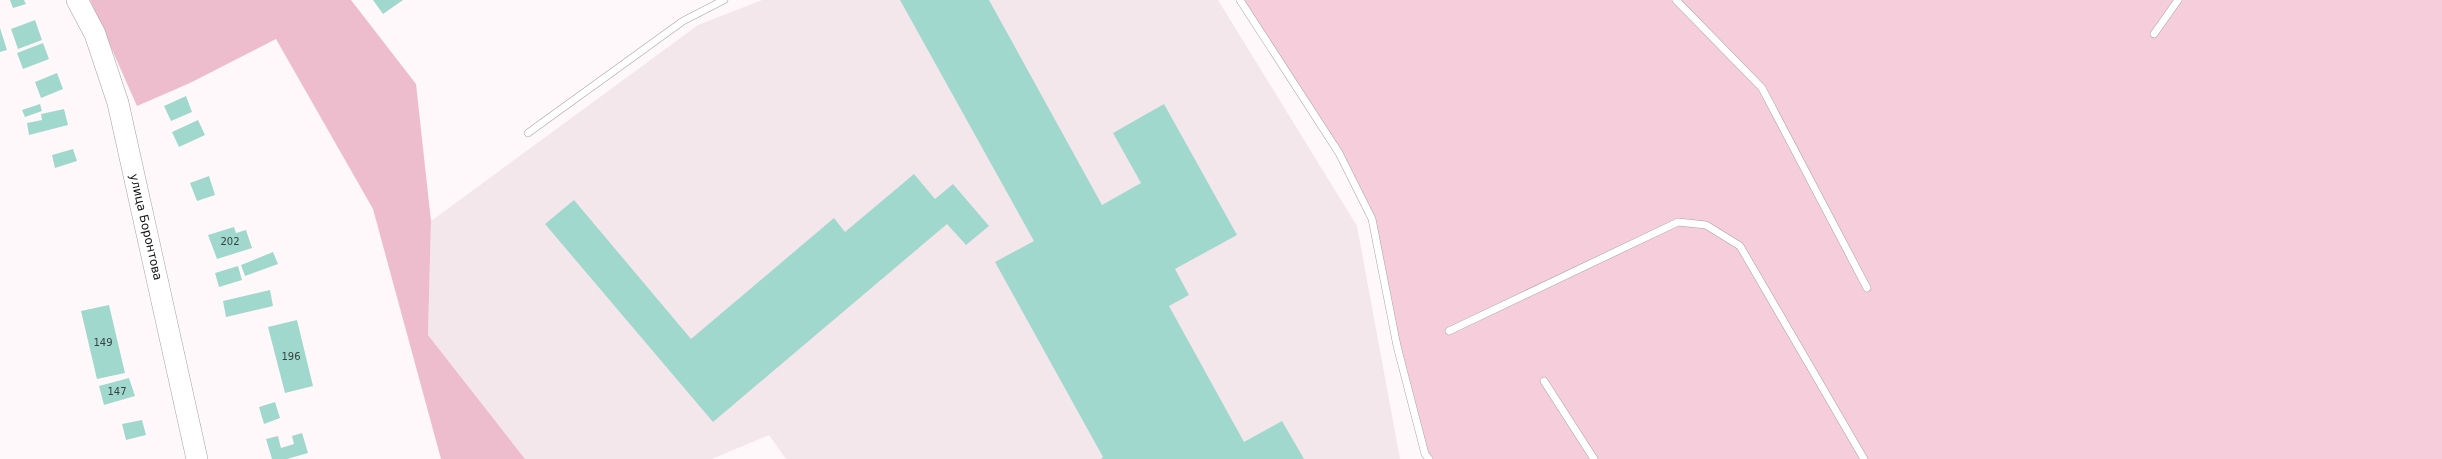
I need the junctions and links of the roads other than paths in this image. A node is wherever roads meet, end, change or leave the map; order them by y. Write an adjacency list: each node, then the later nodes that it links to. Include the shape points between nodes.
1 (77, 0): 11 (street, улица Боронтова, via 95,34 118,103)
2 (724, 0): 7 (lane, via 682,21)
3 (1240, 0): 12 (lane, via 1338,153 1372,219 1397,346 1425,454)
4 (1676, 0): 8 (lane, via 1762,88)
5 (2178, 0): 6 (lane)
6 (2154, 34)
7 (528, 133)
8 (1867, 288)
9 (1449, 331): 14 (lane, via 1678,222 1706,225 1740,246)
10 (1544, 381): 13 (lane)
11 (197, 459)
12 (1429, 459)
13 (1594, 459)
14 (1864, 459)

